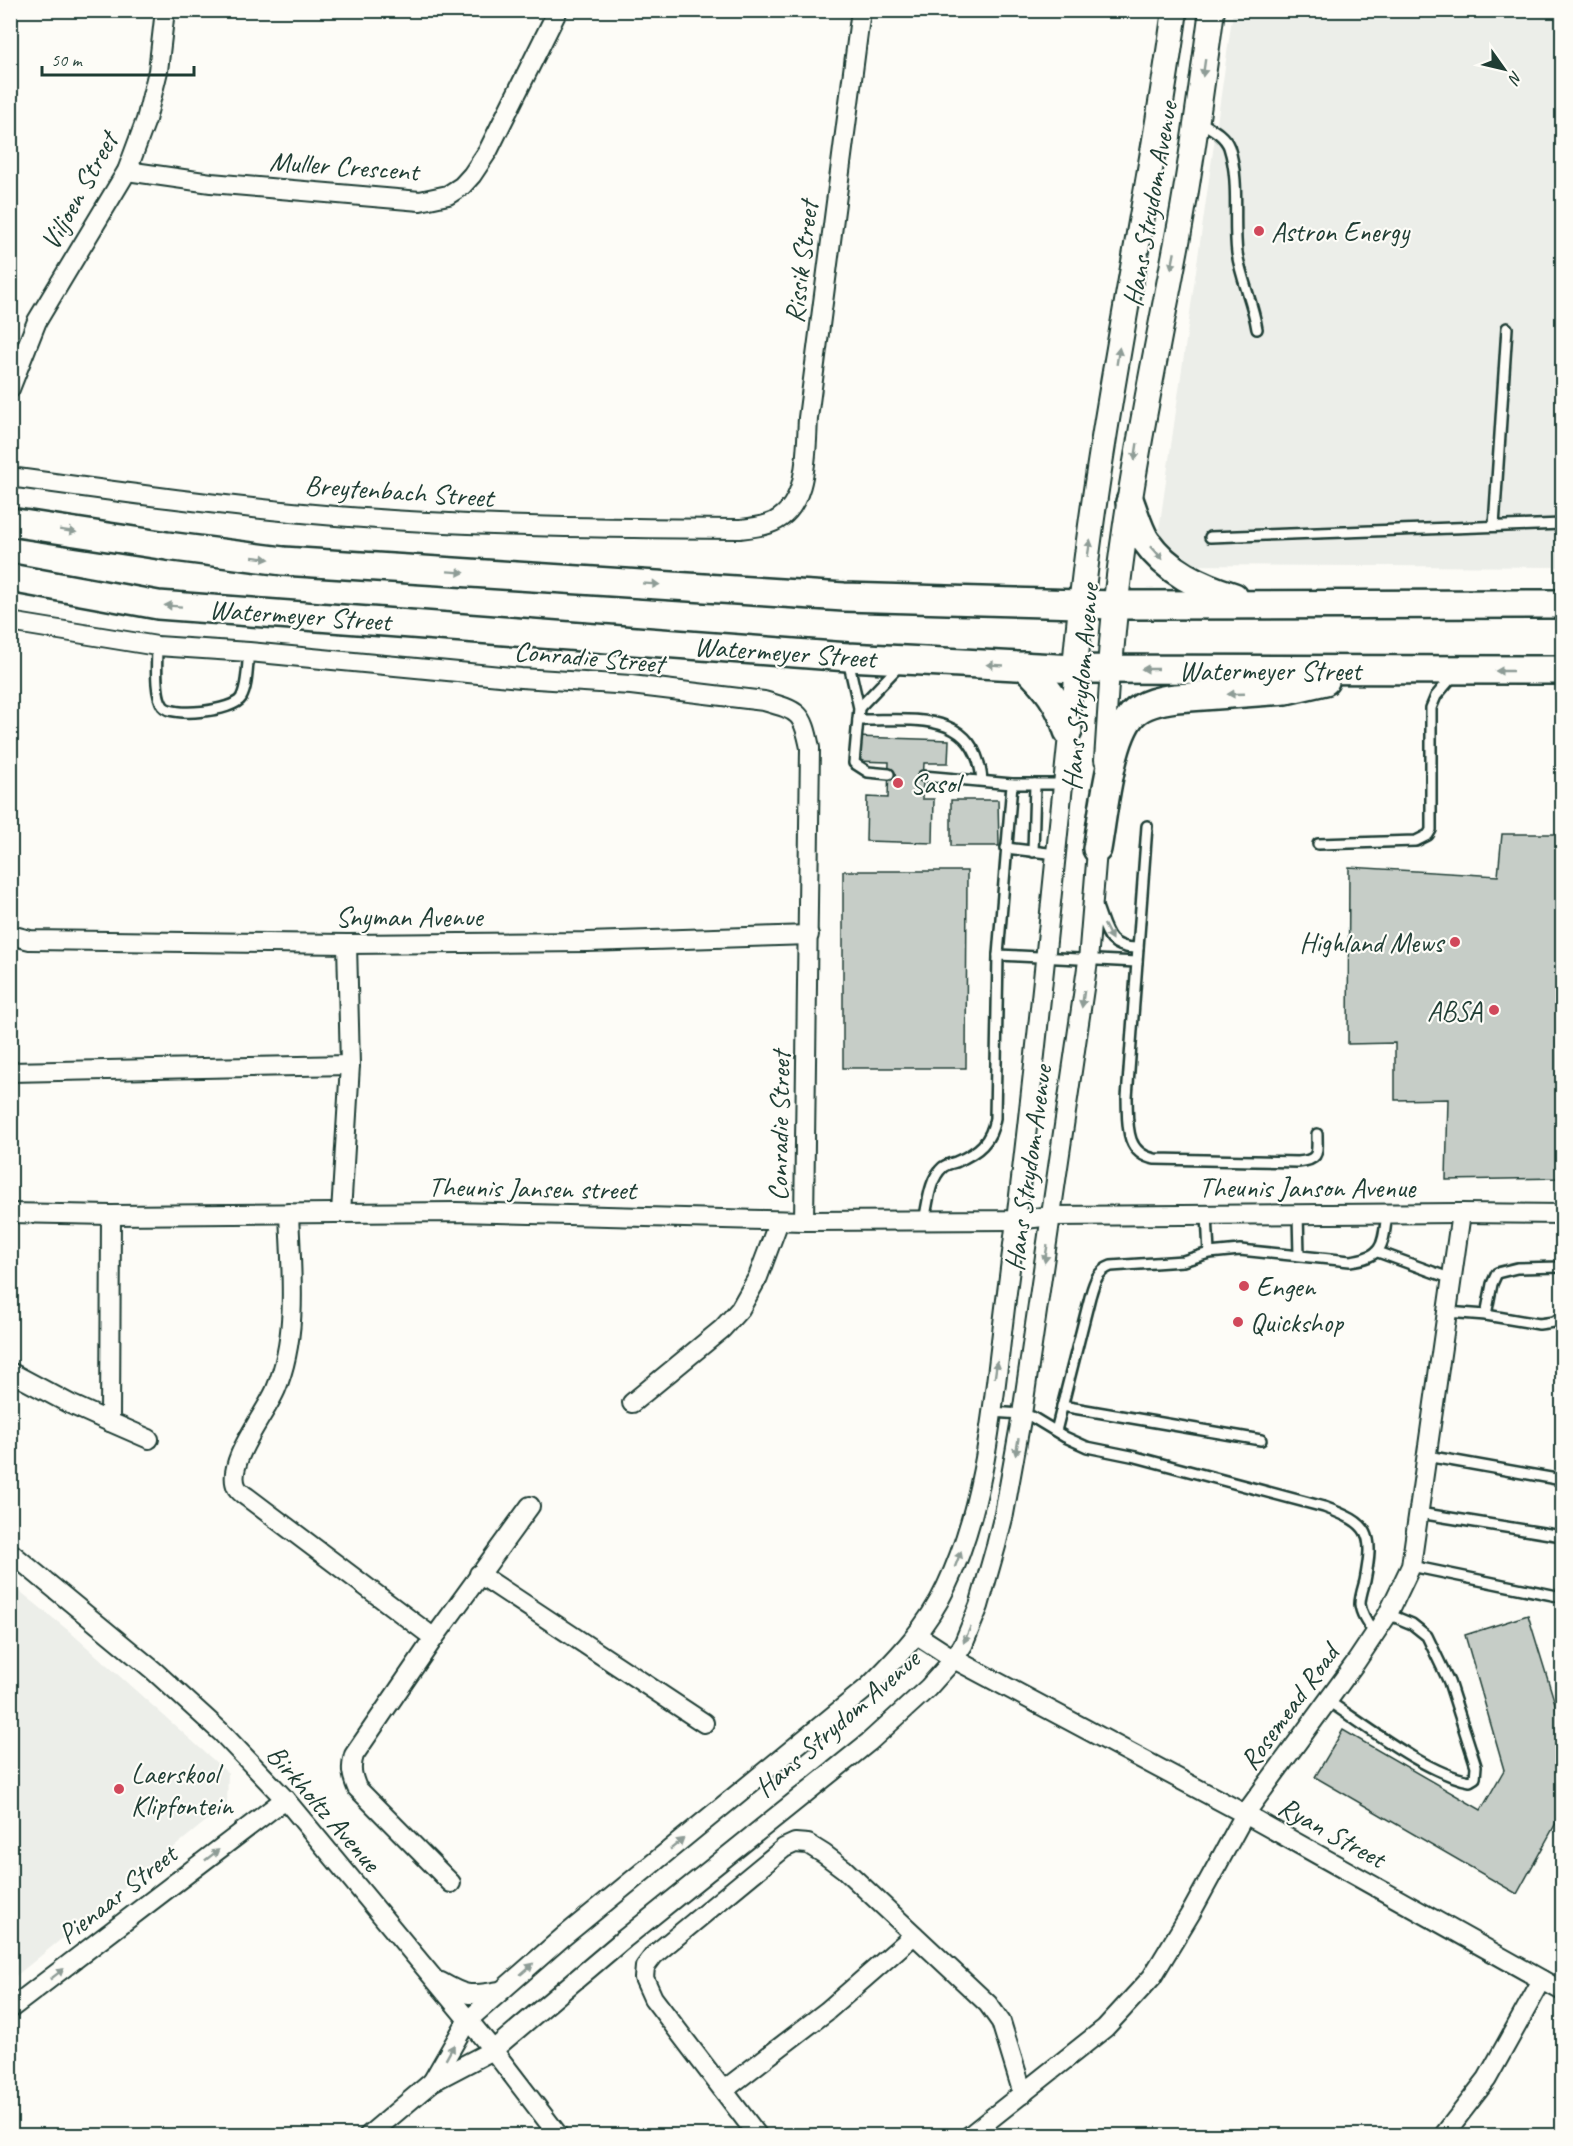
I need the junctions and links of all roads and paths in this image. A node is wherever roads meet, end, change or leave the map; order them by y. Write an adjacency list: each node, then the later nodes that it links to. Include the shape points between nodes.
1 (165, 10): 7 (street, Viljoen Street, via 158,70 146,120)
2 (558, 10): 7 (street, Muller Crescent, via 488,151 462,186 448,195 420,201 211,183)
3 (861, 10): 13 (street, Rissik Street, via 808,418 806,462 796,500)
4 (1175, 10): 19 (street, Hans Strydom Avenue, one-way to 4)
5 (1212, 10): 6 (street, Hans Strydom Avenue, one-way to 6)
6 (1197, 119): 9 (lane, via 1222,136 1229,146 1237,253); 12 (street, Hans Strydom Avenue, one-way to 12)
7 (127, 171): 10 (street, Viljoen Street, via 37,321)
8 (1507, 328): 16 (lane)
9 (1257, 329)
10 (10, 389)
11 (10, 477): 13 (street, Breytenbach Street, via 210,504 534,527 740,529 769,524)
12 (1130, 502): 20 (main road, one-way to 20, via 1145,539 1161,558 1203,587); 22 (street, Hans Strydom Avenue)
13 (783, 516)
14 (10, 522): 19 (main road, Watermeyer Street, one-way to 19, via 283,561 844,597)
15 (1563, 524): 16 (lane)
16 (1494, 526): 17 (lane)
17 (1210, 537)
18 (10, 578): 26 (main road, Watermeyer Street, one-way to 18, via 158,605)
19 (1080, 604): 22 (main road, Watermeyer Street); 29 (street, Hans Strydom Avenue)
20 (1255, 604): 21 (main road, Watermeyer Street); 22 (main road, Watermeyer Street)
21 (1563, 604)
22 (1114, 605): 30 (street, Hans Strydom Avenue)
23 (10, 622): 24 (street, Conradie Street)
24 (157, 646): 25 (street, Conradie Street); 25 (lane, via 159,700 174,712 209,711 240,700)
25 (249, 652): 51 (street, Conradie Street, via 631,685 764,701 797,713 805,724 810,748)
26 (848, 657): 27 (main road, Watermeyer Street); 34 (lane)
27 (904, 660): 28 (main road, Watermeyer Street, one-way to 27); 34 (lane)
28 (1025, 666): 29 (main road, Watermeyer Street); 36 (main road, via 1051,693)
29 (1075, 669): 30 (main road, Watermeyer Street); 36 (street, Hans Strydom Avenue)
30 (1110, 669): 31 (main road, Watermeyer Street, one-way to 30); 46 (street, Hans Strydom Avenue)
31 (1376, 670): 33 (main road, Watermeyer Street); 46 (main road, one-way to 46, via 1286,690 1158,700 1142,707 1132,715 1118,742)
32 (1563, 670): 33 (main road, Watermeyer Street, one-way to 33)
33 (1460, 671): 44 (lane, via 1449,678 1431,708 1428,835 1416,841)
34 (859, 708): 35 (lane)
35 (858, 720): 37 (lane, via 854,763 868,772); 39 (lane, via 935,721 949,727 977,753)
36 (1068, 731): 42 (street, Hans Strydom Avenue)
37 (889, 774)
38 (923, 776): 39 (lane)
39 (982, 780): 40 (lane)
40 (1012, 784): 41 (lane); 45 (lane)
41 (1035, 784): 42 (lane); 47 (lane)
42 (1063, 784): 48 (street, Hans Strydom Avenue)
43 (1146, 826): 53 (lane)
44 (1318, 844)
45 (1006, 848): 47 (lane); 54 (lane)
46 (1097, 849): 49 (street, Hans Strydom Avenue)
47 (1033, 852): 48 (lane)
48 (1056, 854): 55 (street, Hans Strydom Avenue)
49 (1093, 896): 53 (lane, one-way to 53, via 1110,939 1121,947); 56 (street, Hans Strydom Avenue)
50 (10, 935): 52 (street, Snyman Avenue, via 30,940)
51 (809, 935): 52 (street, Snyman Avenue); 73 (street, Conradie Street)
52 (347, 944): 58 (street)
53 (1138, 948): 57 (lane)
54 (998, 955): 55 (lane); 74 (lane, via 992,1133 983,1146 944,1166 935,1179)
55 (1045, 959): 56 (lane); 71 (street, Hans Strydom Avenue)
56 (1088, 961): 57 (lane); 70 (street, Hans Strydom Avenue, one-way to 70)
57 (1137, 962): 60 (lane, via 1127,1098 1128,1134 1139,1152 1155,1159 1311,1161 1316,1155)
58 (350, 1065): 59 (street); 62 (street)
59 (10, 1072)
60 (1317, 1134)
61 (289, 1213): 62 (street, Theunis Jansen street); 68 (street, Theunis Jansen street); 104 (street, via 292,1311 288,1347 283,1373 271,1401 239,1455 234,1473 237,1487)
62 (341, 1213): 72 (street, Theunis Jansen street, via 456,1212)
63 (1387, 1213): 64 (street, Theunis Janson Avenue); 66 (street, Theunis Janson Avenue); 75 (lane, via 1383,1243)
64 (1461, 1213): 67 (street, Theunis Janson Avenue); 79 (street, Rosemead Road)
65 (10, 1214): 68 (street, Theunis Jansen street)
66 (1298, 1214): 69 (street, Theunis Janson Avenue); 77 (lane)
67 (1563, 1214)
68 (111, 1215): 88 (street)
69 (1208, 1215): 70 (street, Theunis Janson Avenue); 76 (lane)
70 (1052, 1216): 71 (street, Theunis Jansen street); 87 (street, Hans Strydom Avenue, one-way to 87)
71 (1016, 1220): 74 (street, Theunis Jansen street); 86 (street, Hans Strydom Avenue, one-way to 71)
72 (779, 1221): 73 (street, Theunis Jansen street); 84 (street, via 758,1277 740,1309 722,1329)
73 (804, 1221): 74 (street, Theunis Jansen street)
74 (924, 1221)
75 (1378, 1251): 77 (lane, via 1366,1259 1350,1262); 79 (lane)
76 (1209, 1253): 77 (lane, via 1240,1250); 85 (lane, via 1183,1262 1111,1266 1098,1275)
77 (1299, 1255)
78 (1563, 1267): 81 (lane, via 1517,1268 1497,1273)
79 (1452, 1279): 80 (street, Rosemead Road)
80 (1447, 1312): 81 (lane); 92 (street, Rosemead Road)
81 (1486, 1315): 82 (lane, via 1539,1324)
82 (1563, 1317)
83 (10, 1372): 88 (street)
84 (632, 1403)
85 (1062, 1406): 89 (lane); 91 (lane)
86 (991, 1412): 87 (lane); 103 (street, Hans Strydom Avenue, one-way to 86, via 946,1589 973,1516)
87 (1022, 1414): 89 (lane); 105 (street, Hans Strydom Avenue, one-way to 105, via 1005,1514 979,1606)
88 (110, 1422): 90 (street)
89 (1056, 1431): 102 (lane, via 1087,1447 1346,1515 1369,1538 1360,1604)
90 (148, 1439)
91 (1261, 1440)
92 (1427, 1456): 93 (lane); 95 (street, Rosemead Road)
93 (1563, 1480)
94 (530, 1506): 99 (street)
95 (1419, 1513): 96 (lane); 98 (street, Rosemead Road)
96 (1563, 1536)
97 (10, 1552): 108 (street, Birkholtz Avenue, via 153,1670)
98 (1411, 1566): 100 (lane); 101 (street, Rosemead Road)
99 (479, 1574): 104 (street); 107 (street)
100 (1563, 1597)
101 (1388, 1614): 102 (street, Rosemead Road); 106 (lane, via 1412,1624 1427,1636 1449,1682 1476,1766 1475,1778 1470,1781 1449,1776)
102 (1375, 1634): 106 (street, Rosemead Road)
103 (917, 1635): 105 (street, Ryan Street); 115 (street, Hans Strydom Avenue, one-way to 103, via 868,1687)
104 (434, 1638): 110 (street, via 351,1764 357,1788)
105 (954, 1659): 109 (street, Ryan Street); 118 (street, Hans Strydom Avenue, via 869,1742)
106 (1328, 1701): 109 (street, Rosemead Road)
107 (704, 1723)
108 (285, 1798): 112 (street, Birkholtz Avenue); 116 (street, Pienaar Street, one-way to 108)
109 (1245, 1814): 113 (street, Ryan Street); 121 (street, Rosemead Road, via 1152,1977 1105,2028)
110 (451, 1883)
111 (914, 1935): 120 (street, via 827,2011); 120 (street, via 844,1869 808,1844 795,1843 784,1848 717,1901 654,1955 645,1967 645,1978 653,1998); 121 (street, via 988,2004 1001,2022)
112 (431, 1976): 115 (street, via 461,1994); 117 (street, Birkholtz Avenue)
113 (1542, 1980): 114 (street, Ryan Street); 126 (street, via 1487,2079)
114 (1563, 1990)
115 (501, 1991): 117 (street, Hans Strydom Avenue)
116 (10, 2009)
117 (467, 2020): 118 (street, Birkholtz Avenue); 119 (street, Hans Strydom Avenue, one-way to 117)
118 (492, 2050): 119 (street, Hans Strydom Avenue); 123 (street, Birkholtz Avenue)
119 (432, 2082): 122 (street, Hans Strydom Avenue)
120 (724, 2090): 124 (street)
121 (1023, 2094): 125 (street, Rosemead Road)
122 (368, 2136)
123 (559, 2136)
124 (758, 2136)
125 (969, 2136)
126 (1443, 2136)

